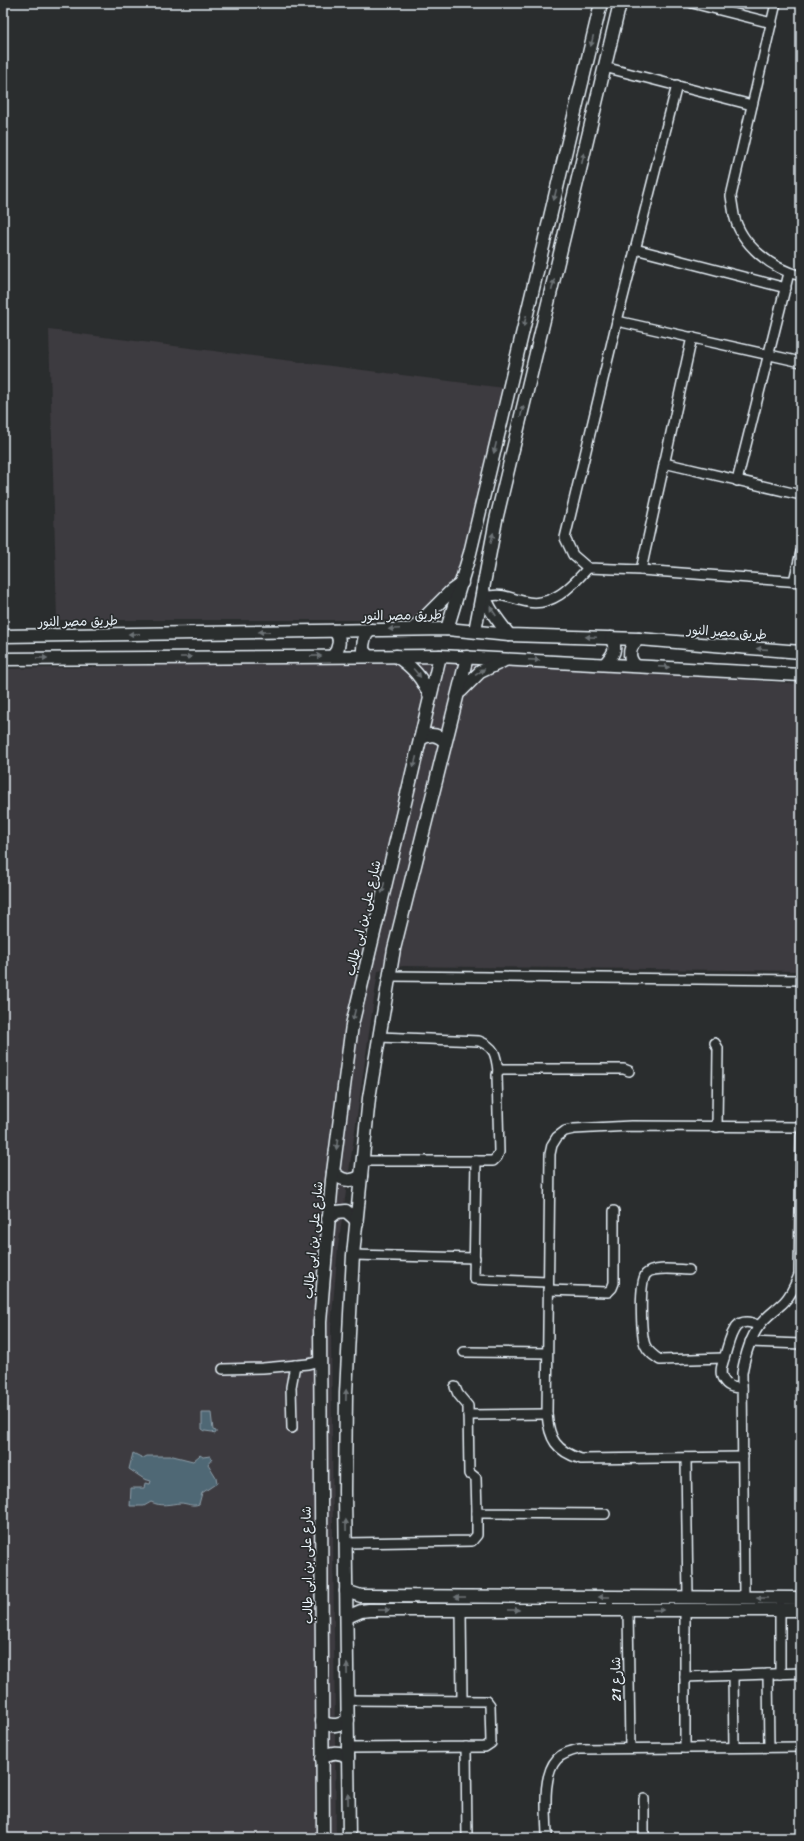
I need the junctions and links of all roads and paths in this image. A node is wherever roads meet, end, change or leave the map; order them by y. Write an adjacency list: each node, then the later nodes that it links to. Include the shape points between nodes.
1 (600, 3): 21 (street, one-way to 21)
2 (620, 3): 6 (street)
3 (692, 3): 5 (street)
4 (776, 3): 5 (street)
5 (772, 23): 8 (street)
6 (604, 68): 7 (street); 22 (street, one-way to 6)
7 (677, 85): 8 (street); 9 (street)
8 (752, 105): 10 (street, via 731,196 734,216 755,250 770,263)
9 (635, 249): 12 (street); 13 (street)
10 (789, 273): 11 (street); 12 (street)
11 (801, 276)
12 (786, 288): 15 (street)
13 (617, 320): 14 (street); 23 (street, via 565,533 569,550)
14 (692, 338): 15 (street); 17 (street)
15 (769, 354): 16 (street); 18 (street)
16 (801, 362)
17 (664, 463): 18 (street); 24 (street)
18 (737, 481): 19 (street)
19 (801, 495)
20 (801, 552): 25 (street)
21 (470, 553): 22 (street); 26 (street)
22 (488, 556): 27 (street)
23 (588, 568): 24 (street); 27 (street, via 564,592 537,604)
24 (641, 570): 25 (street)
25 (797, 582)
26 (462, 583): 28 (street); 29 (street)
27 (484, 591): 32 (street); 33 (street, one-way to 27)
28 (414, 628): 29 (street, طريق مصر النور); 30 (street, طريق مصر النور, one-way to 30)
29 (447, 628): 32 (street, طريق مصر النور)
30 (371, 630): 31 (street, طريق مصر النور); 39 (street, via 366,634 363,644 363,650)
31 (334, 631): 34 (street, طريق مصر النور, one-way to 34); 38 (street, via 339,644)
32 (475, 631): 33 (street, طريق مصر النور)
33 (508, 634): 35 (street, طريق مصر النور, one-way to 33)
34 (3, 636)
35 (611, 638): 36 (street, طريق مصر النور); 45 (street, via 615,646 614,654)
36 (639, 639): 37 (street, طريق مصر النور, one-way to 36); 46 (street, via 631,649 631,658)
37 (801, 652)
38 (333, 656): 39 (street); 43 (street, one-way to 38)
39 (368, 656): 40 (street)
40 (396, 656): 41 (street); 49 (street, one-way to 49, via 417,673)
41 (440, 656): 42 (street); 49 (street, شارع على بن ابى طالب)
42 (467, 657): 44 (street); 48 (street)
43 (3, 658)
44 (509, 659): 45 (street, one-way to 45); 48 (street, one-way to 44, via 480,672)
45 (605, 664): 46 (street)
46 (635, 665): 47 (street, one-way to 47)
47 (801, 675)
48 (459, 694): 51 (street)
49 (430, 696): 50 (street, شارع على بن ابى طالب)
50 (420, 739): 51 (street, via 430,735); 63 (street, شارع على بن ابى طالب, one-way to 63, via 352,1025)
51 (445, 742): 52 (street)
52 (389, 976): 53 (street); 54 (street)
53 (801, 980)
54 (379, 1037): 56 (street, via 479,1041 493,1050); 61 (street, via 369,1098)
55 (715, 1043): 58 (street, via 718,1048)
56 (498, 1071): 57 (street); 62 (street, via 498,1157 492,1161)
57 (628, 1071)
58 (717, 1127): 59 (street); 72 (street, via 631,1126 574,1129 564,1131 557,1137 550,1154)
59 (801, 1127)
60 (801, 1136): 65 (street)
61 (363, 1161): 62 (street); 64 (street)
62 (476, 1161): 70 (street)
63 (333, 1172): 64 (street, via 351,1181); 67 (street, شارع على بن ابى طالب)
64 (361, 1176): 68 (street)
65 (801, 1210): 73 (street, via 800,1275 794,1290)
66 (614, 1211): 72 (street, via 612,1288 608,1292)
67 (328, 1219): 68 (street, via 336,1212 346,1211); 79 (street, شارع على بن ابى طالب, via 320,1322)
68 (357, 1223): 69 (street)
69 (353, 1255): 70 (street); 91 (street, one-way to 69, via 346,1394)
70 (474, 1258): 72 (street, via 474,1279)
71 (689, 1270): 78 (street, via 653,1270 646,1274 642,1283 645,1346 651,1355 660,1360)
72 (548, 1286): 77 (street)
73 (759, 1326): 74 (street); 78 (street, via 752,1322 737,1325 732,1331)
74 (750, 1342): 75 (street); 83 (street, via 745,1357)
75 (801, 1344)
76 (464, 1352): 77 (street)
77 (548, 1353): 84 (street)
78 (724, 1358): 83 (street, via 721,1370 723,1380 731,1387)
79 (320, 1361): 80 (street); 110 (street, شارع على بن ابى طالب)
80 (295, 1365): 81 (street); 86 (street, via 291,1387)
81 (223, 1369)
82 (455, 1387): 85 (street, via 468,1406)
83 (742, 1388): 87 (street)
84 (547, 1414): 85 (street); 88 (street, via 548,1430 553,1441 570,1456 581,1459)
85 (468, 1415): 89 (street, via 470,1474 476,1478)
86 (292, 1428)
87 (743, 1457): 88 (street); 94 (street)
88 (686, 1458): 93 (street)
89 (477, 1513): 90 (street); 91 (street, via 477,1535 472,1541)
90 (605, 1514)
91 (346, 1543): 92 (street)
92 (346, 1591): 93 (street, one-way to 92, via 361,1596); 101 (street)
93 (685, 1598): 94 (street); 99 (street, via 688,1604)
94 (744, 1598): 96 (street, one-way to 94)
95 (801, 1598): 96 (street)
96 (780, 1604): 99 (street); 100 (street); 104 (street)
97 (461, 1610): 98 (street, one-way to 98); 101 (street, one-way to 97, via 369,1610); 108 (street)
98 (628, 1610): 99 (street, one-way to 99); 115 (street, شارع 21)
99 (684, 1610): 106 (street)
100 (801, 1610)
101 (347, 1617): 107 (street, one-way to 101)
102 (801, 1673): 104 (street)
103 (768, 1674): 104 (street); 105 (street); 113 (street)
104 (780, 1674)
105 (733, 1675): 106 (street); 112 (street)
106 (685, 1677): 116 (street)
107 (347, 1700): 108 (street); 109 (street)
108 (462, 1700): 111 (street, via 487,1700 490,1705 490,1745)
109 (348, 1720): 110 (street, via 336,1725); 117 (street)
110 (322, 1721): 118 (street, شارع على بن ابى طالب)
111 (466, 1747): 117 (street); 122 (street)
112 (734, 1747): 113 (street); 116 (street)
113 (769, 1747): 114 (street)
114 (801, 1747)
115 (630, 1748): 116 (street); 123 (street, via 579,1749 567,1752 557,1759 550,1769 547,1782)
116 (685, 1748)
117 (348, 1752): 118 (street, via 329,1753); 121 (street, one-way to 117)
118 (322, 1759): 120 (street, شارع على بن ابى طالب)
119 (644, 1799): 124 (street)
120 (323, 1838)
121 (348, 1838)
122 (467, 1838)
123 (547, 1838)
124 (644, 1838)

